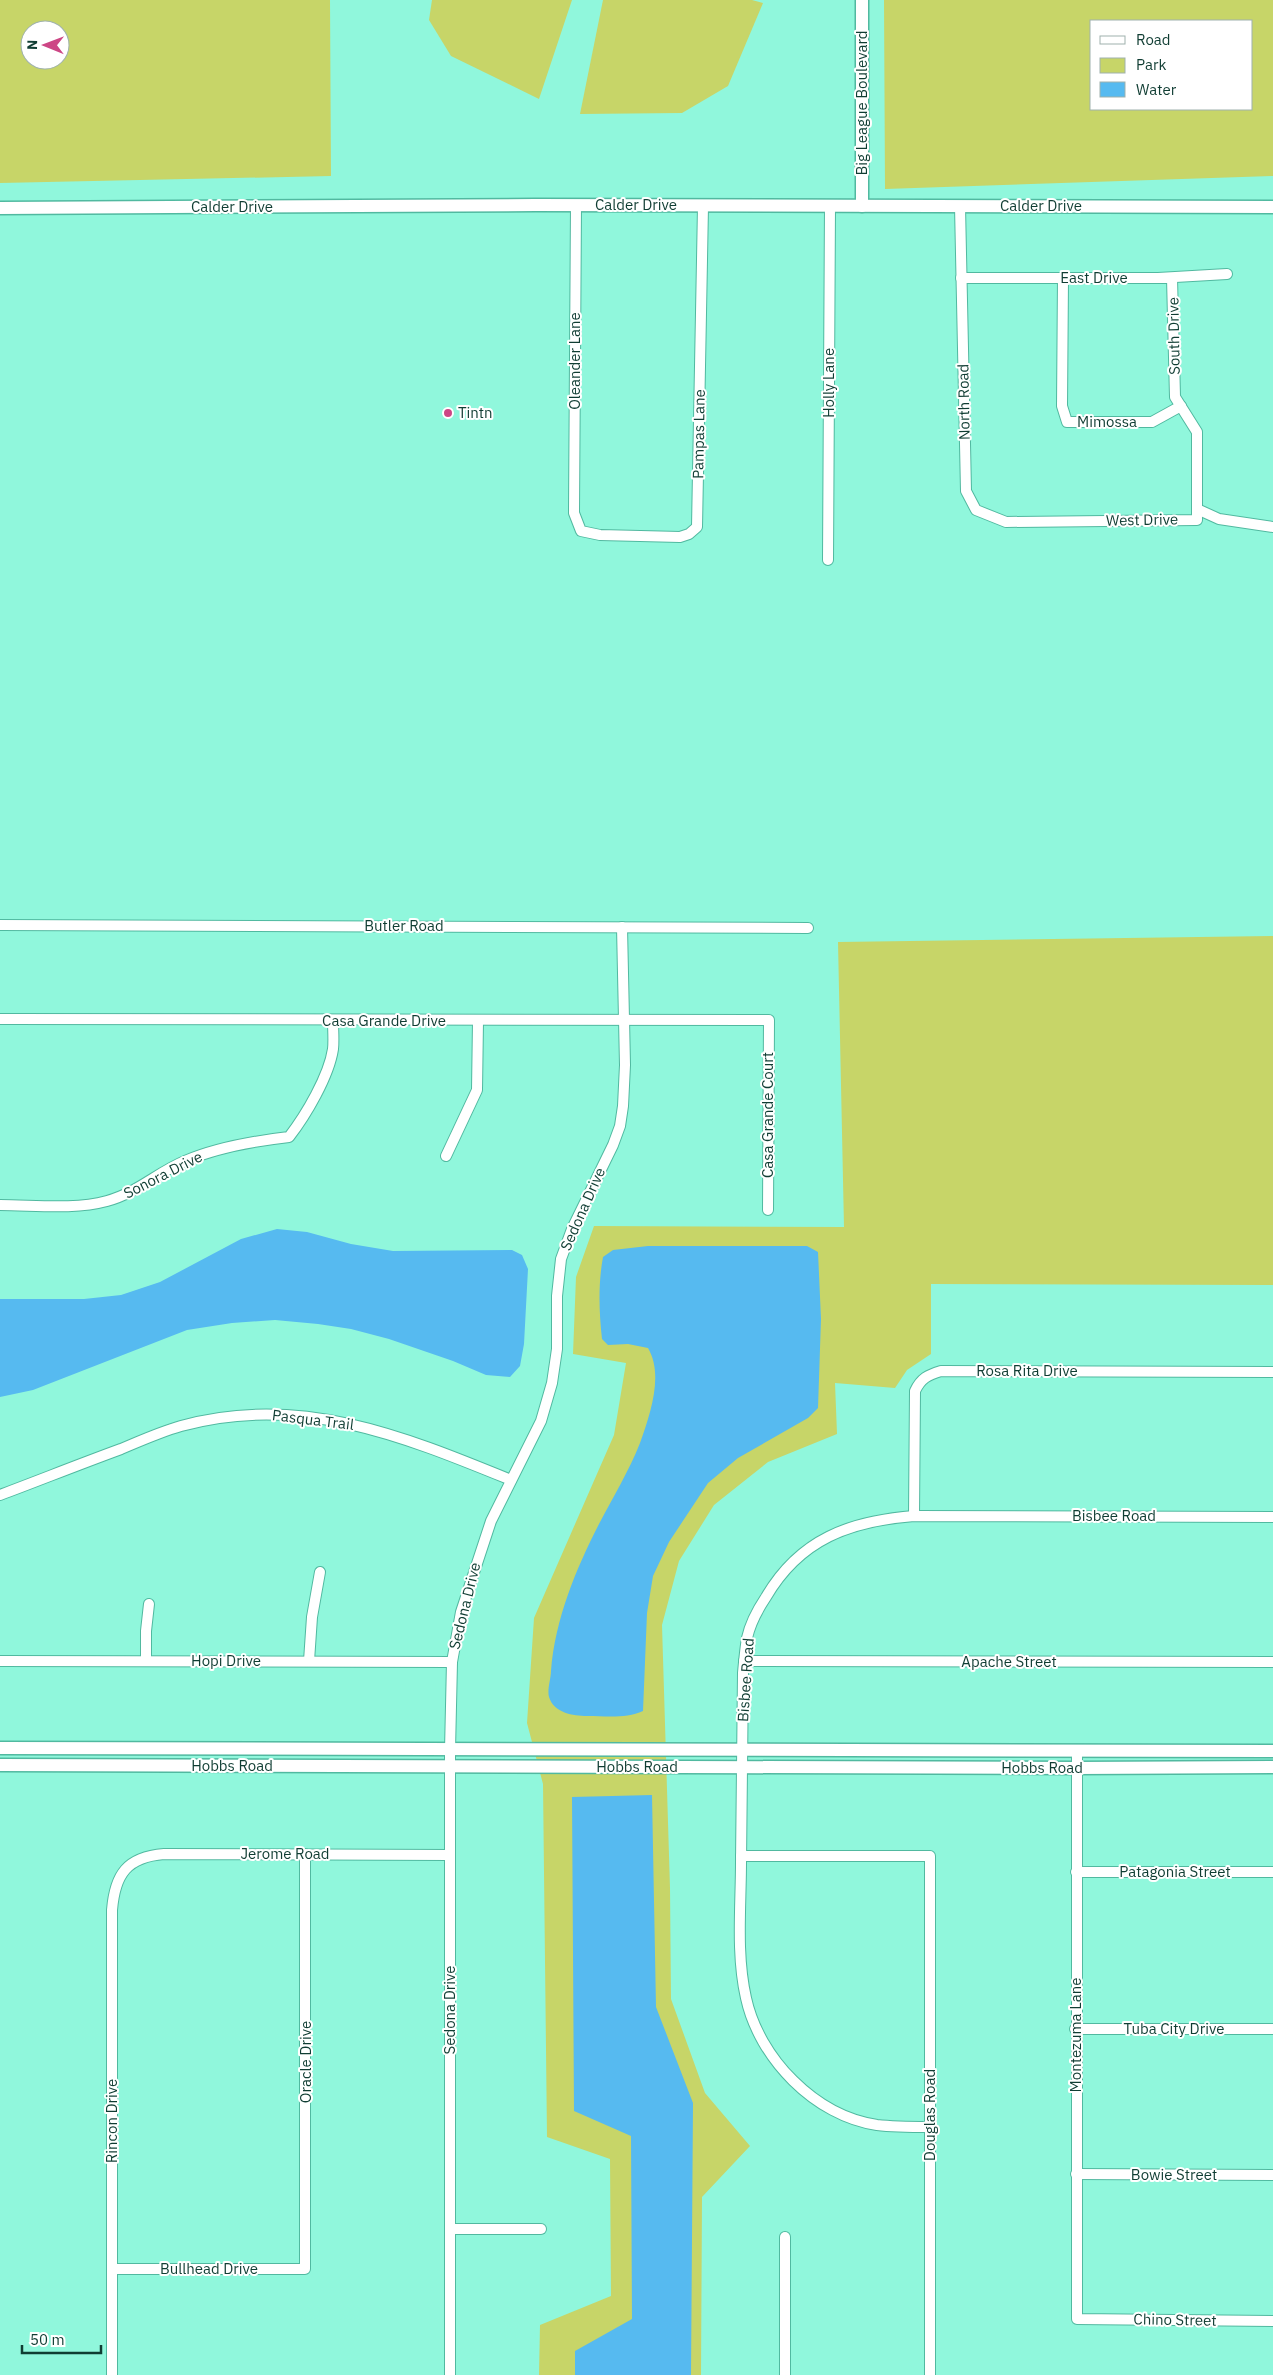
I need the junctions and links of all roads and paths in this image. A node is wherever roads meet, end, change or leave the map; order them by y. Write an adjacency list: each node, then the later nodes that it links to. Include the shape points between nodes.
1 (862, 0): 5 (street, Big League Boulevard)
2 (576, 205): 3 (street, Calder Drive); 8 (street, Calder Drive); 15 (street, Oleander Lane)
3 (703, 206): 4 (street, Calder Drive); 15 (street, Pampas Lane, via 697,527 680,537 600,536 581,531)
4 (830, 206): 5 (street, Calder Drive); 18 (street, Holly Lane)
5 (862, 206): 6 (street, Calder Drive)
6 (960, 206): 7 (street, Calder Drive); 10 (street, North Road)
7 (1273, 207)
8 (0, 208)
9 (1227, 274): 12 (street, East Drive)
10 (961, 278): 11 (street, East Drive); 16 (street, North Road, via 966,491 976,510 1006,522)
11 (1063, 278): 12 (street, East Drive); 13 (street, Mimossa, via 1062,406 1067,422 1152,422)
12 (1158, 278): 13 (street, South Drive, via 1172,278 1175,397)
13 (1181, 406): 14 (street, via 1197,432)
14 (1197, 509): 16 (street, West Drive, via 1197,520); 17 (street, West Drive, via 1219,519)
15 (575, 516)
16 (1059, 521)
17 (1273, 527)
18 (828, 560)
19 (0, 925): 20 (street, Butler Road)
20 (622, 927): 21 (street, Butler Road); 23 (street, Sedona Drive)
21 (808, 928)
22 (0, 1019): 25 (street, Casa Grande Drive)
23 (623, 1020): 24 (street, Casa Grande Drive); 26 (street, Casa Grande Drive); 31 (street, Sedona Drive, via 625,1065 620,1126 561,1259 557,1349 552,1383 541,1421)
24 (769, 1020): 29 (street, Casa Grande Court)
25 (333, 1021): 26 (street, Casa Grande Drive); 28 (street, Sonora Drive, via 329,1065 301,1122 289,1137 214,1150 183,1161 129,1194 106,1202)
26 (478, 1021): 27 (street, via 477,1090)
27 (446, 1156)
28 (0, 1205)
29 (768, 1210)
30 (1273, 1372): 33 (street, Rosa Rita Drive, via 941,1371 929,1374 915,1391)
31 (511, 1480): 32 (street, Pasqua Trail, via 394,1435 327,1419 276,1413 221,1417 180,1426); 41 (street, Sedona Drive, via 477,1559 461,1612)
32 (0, 1495)
33 (914, 1516): 34 (street, Bisbee Road); 40 (street, Bisbee Road, via 878,1519 839,1530 792,1562 775,1581 752,1622)
34 (1273, 1517)
35 (320, 1572): 39 (street, via 310,1631)
36 (150, 1604): 38 (street)
37 (0, 1661): 38 (street, Hopi Drive)
38 (146, 1661): 39 (street, Hopi Drive)
39 (309, 1661): 41 (street, Hopi Drive)
40 (744, 1661): 42 (street, Apache Street); 45 (street, Bisbee Road)
41 (452, 1662): 44 (street, Sedona Drive)
42 (1273, 1662)
43 (0, 1748): 44 (street, Hobbs Road)
44 (450, 1750): 45 (street, Hobbs Road); 49 (street, Sedona Drive)
45 (742, 1750): 46 (street, Hobbs Road); 51 (street, Bisbee Road)
46 (1077, 1750): 47 (street, Hobbs Road); 52 (street, Montezuma Lane)
47 (1273, 1750)
48 (0, 1765): 49 (street, Hobbs Road)
49 (450, 1766): 51 (street, Hobbs Road); 54 (street, Sedona Drive)
50 (1273, 1766): 52 (street, Hobbs Road)
51 (742, 1767): 52 (street, Hobbs Road); 55 (street, Bisbee Road)
52 (1077, 1768): 57 (street, Montezuma Lane)
53 (306, 1854): 54 (street, Jerome Road); 56 (street, Jerome Road, via 164,1854 140,1858); 68 (street, Oracle Drive)
54 (450, 1855): 64 (street, Sedona Drive)
55 (741, 1856): 61 (street, Bisbee Road, via 741,1942 746,1998 772,2054 808,2093 828,2107 876,2125); 61 (street, Douglas Road, via 930,1856)
56 (124, 1869): 67 (street, Rincon Drive, via 113,1895 112,1910)
57 (1076, 1872): 58 (street, Patagonia Street); 59 (street, Montezuma Lane)
58 (1273, 1872)
59 (1075, 2029): 60 (street, Tuba City Drive); 62 (street, Montezuma Lane)
60 (1273, 2029)
61 (930, 2127): 74 (street, Douglas Road)
62 (1076, 2174): 63 (street, Bowie Street); 69 (street, Montezuma Lane)
63 (1273, 2175)
64 (450, 2229): 65 (street); 72 (street, Sedona Drive)
65 (541, 2229)
66 (785, 2237): 73 (street)
67 (112, 2268): 68 (street, Bullhead Drive); 71 (street, Rincon Drive)
68 (306, 2269)
69 (1077, 2319): 70 (street, Chino Street)
70 (1273, 2322)
71 (112, 2375)
72 (450, 2375)
73 (785, 2375)
74 (930, 2375)

